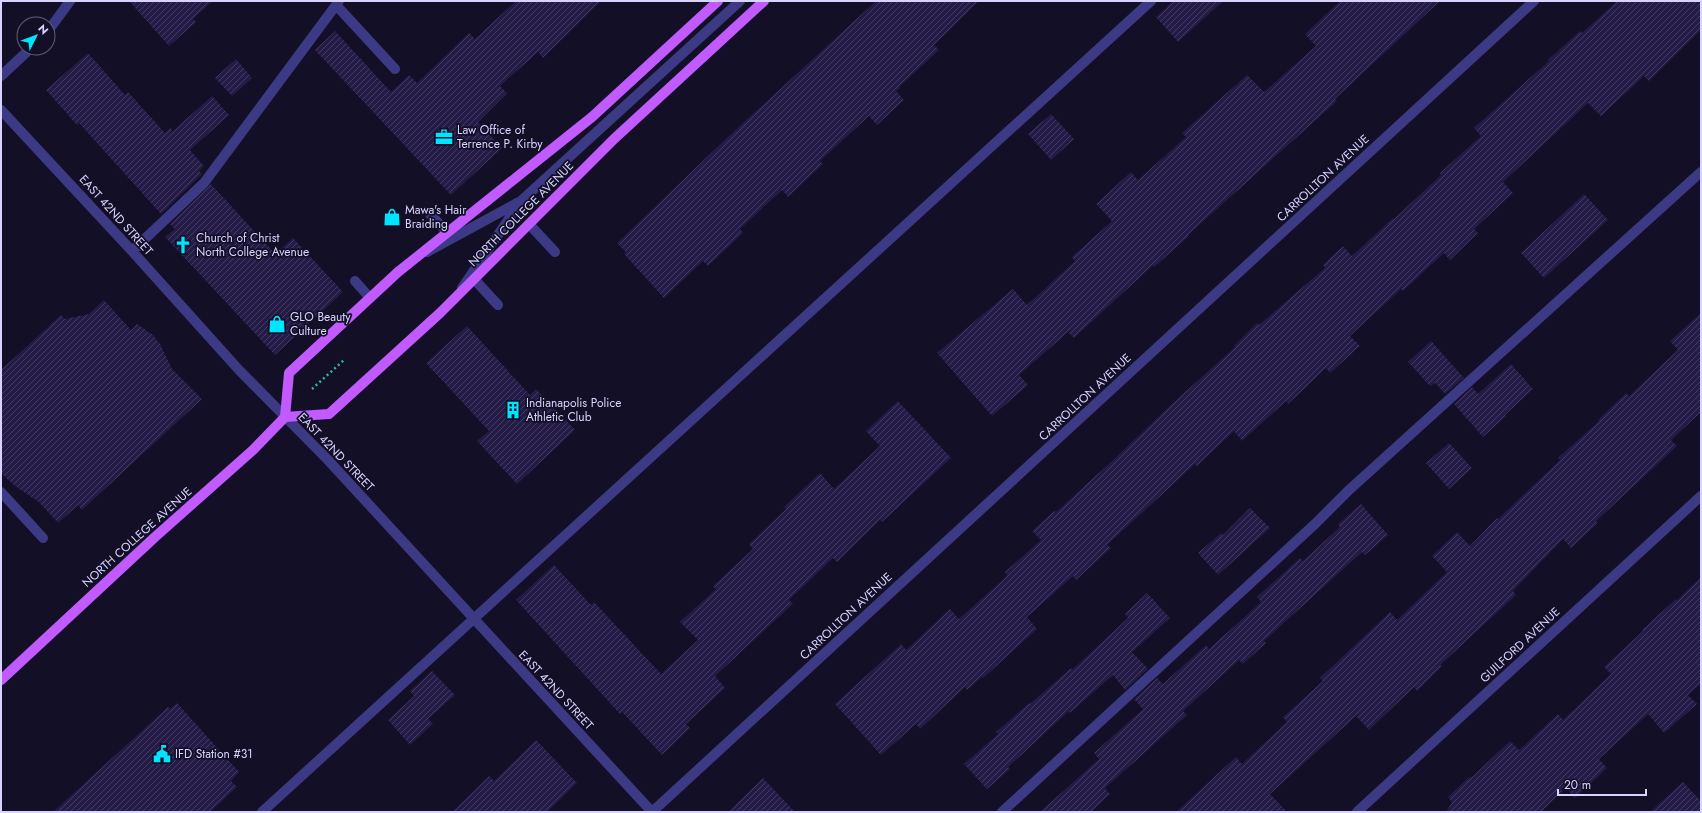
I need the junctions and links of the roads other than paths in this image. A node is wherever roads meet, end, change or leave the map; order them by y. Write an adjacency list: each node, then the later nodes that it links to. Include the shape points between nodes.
1 (70, 1): 8 (street)
2 (718, 1): 17 (main road, NORTH COLLEGE AVENUE, via 592,117)
3 (740, 1): 14 (street, NORTH COLLEGE AVENUE)
4 (764, 1): 16 (main road, NORTH COLLEGE AVENUE, via 614,140)
5 (1151, 1): 30 (street)
6 (1534, 1): 33 (street, CARROLLTON AVENUE)
7 (338, 3): 10 (street); 18 (street, via 204,183)
8 (56, 19)
9 (22, 56): 11 (street)
10 (395, 69)
11 (1, 76)
12 (1, 110): 18 (street, EAST 42ND STREET)
13 (1701, 172): 34 (street, via 1349,490)
14 (521, 201): 20 (street); 24 (street)
15 (430, 214): 17 (street)
16 (529, 224): 19 (street); 21 (main road, NORTH COLLEGE AVENUE)
17 (447, 232): 20 (main road, NORTH COLLEGE AVENUE)
18 (132, 250): 26 (street, EAST 42ND STREET, via 239,370)
19 (555, 252)
20 (415, 259): 23 (main road, NORTH COLLEGE AVENUE)
21 (474, 279): 24 (main road, NORTH COLLEGE AVENUE); 25 (street)
22 (355, 281): 23 (street)
23 (370, 298): 26 (main road, NORTH COLLEGE AVENUE, via 289,373)
24 (453, 300): 26 (main road, NORTH COLLEGE AVENUE, via 329,414)
25 (498, 305)
26 (285, 417): 30 (street, EAST 42ND STREET); 31 (main road, NORTH COLLEGE AVENUE, via 250,452)
27 (1, 492): 29 (street)
28 (1701, 496): 35 (street, GUILFORD AVENUE)
29 (43, 538)
30 (474, 620): 32 (street); 33 (street, EAST 42ND STREET)
31 (2, 678)
32 (262, 812)
33 (652, 812)
34 (1002, 812)
35 (1357, 812)

